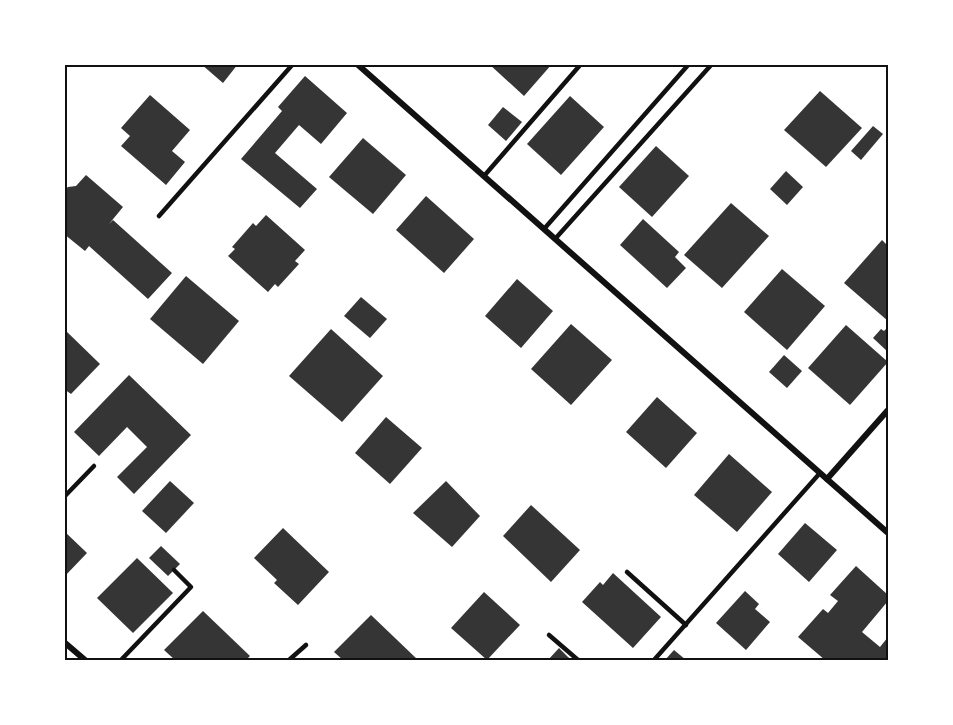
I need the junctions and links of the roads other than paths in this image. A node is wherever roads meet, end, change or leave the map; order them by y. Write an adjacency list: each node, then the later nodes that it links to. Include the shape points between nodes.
1 (293, 64): 7 (lane)
2 (357, 64): 6 (street)
3 (581, 64): 6 (lane)
4 (689, 64): 8 (lane)
5 (712, 64): 9 (lane)
6 (484, 176): 8 (street)
7 (159, 216)
8 (544, 229): 9 (street)
9 (555, 239): 12 (street)
10 (888, 410): 13 (street)
11 (94, 466): 14 (lane)
12 (820, 473): 13 (street); 18 (lane)
13 (827, 479): 15 (street)
14 (64, 497)
15 (888, 533)
16 (174, 570): 23 (lane, via 191,587)
17 (627, 572): 18 (lane)
18 (686, 625): 26 (lane)
19 (549, 635): 25 (lane)
20 (64, 642): 22 (street)
21 (306, 645): 24 (lane)
22 (85, 660)
23 (121, 660)
24 (290, 660)
25 (578, 660)
26 (654, 660)

